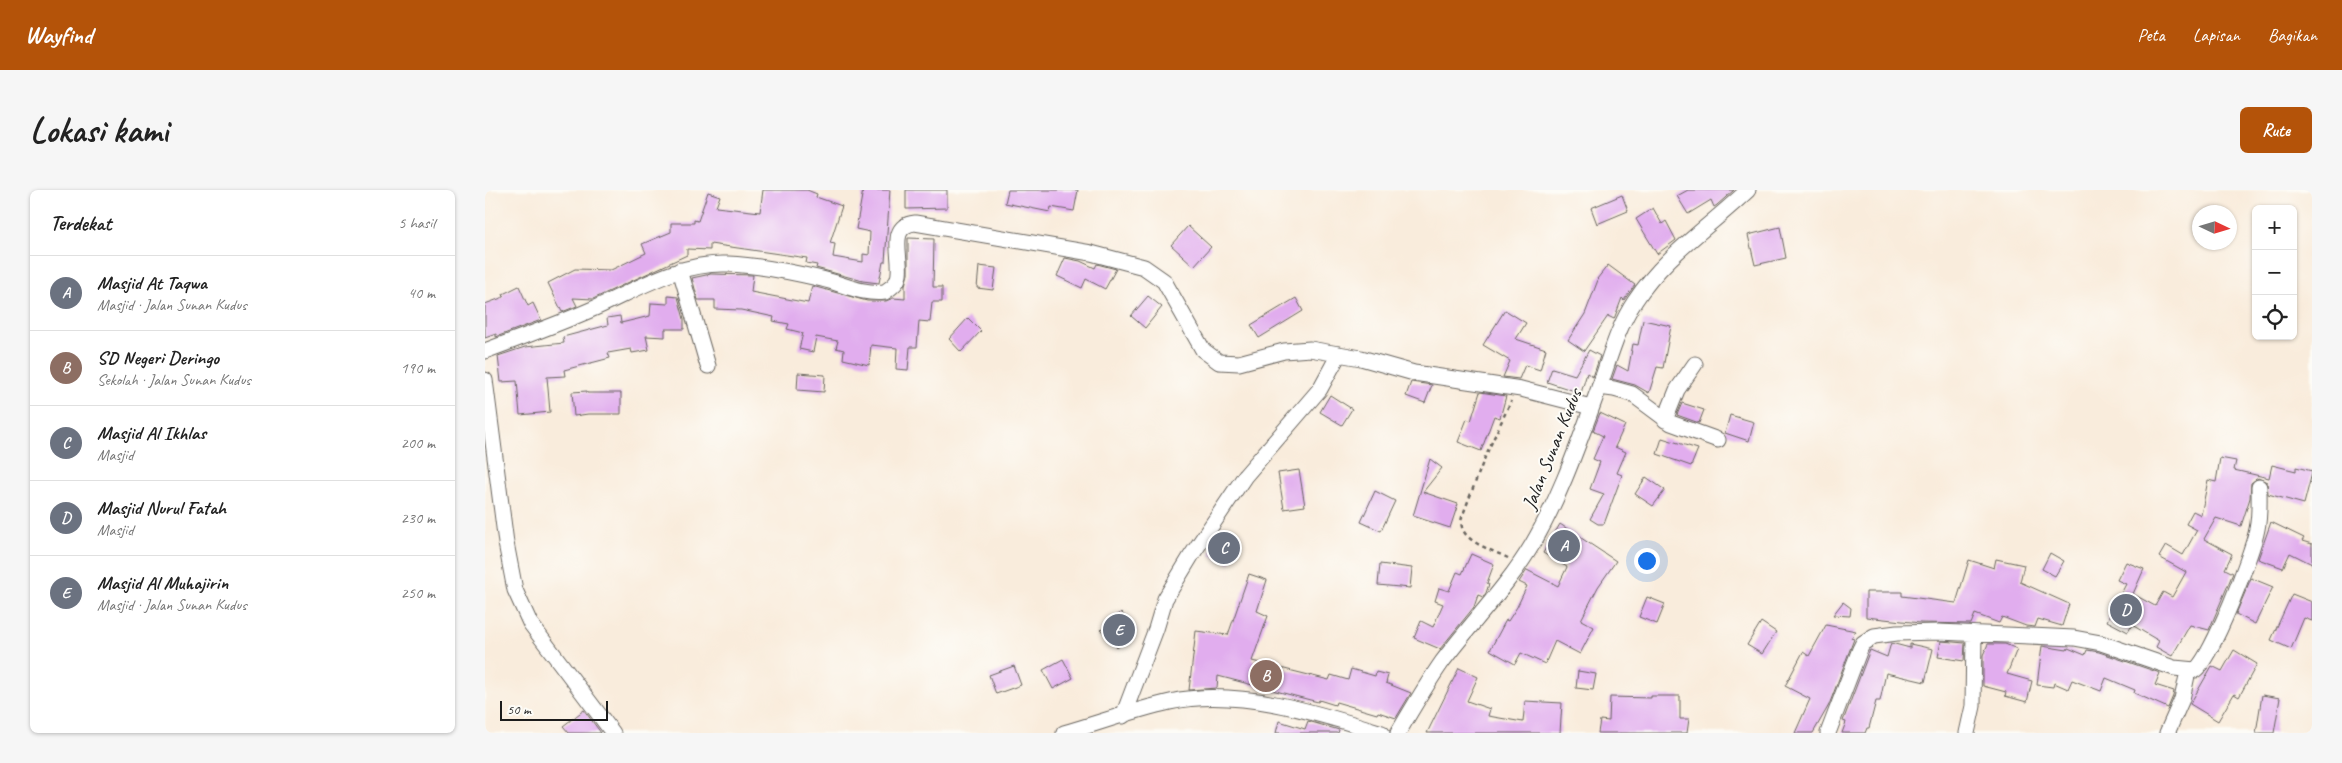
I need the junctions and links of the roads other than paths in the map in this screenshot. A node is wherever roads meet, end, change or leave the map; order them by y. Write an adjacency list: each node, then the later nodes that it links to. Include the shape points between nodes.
1 (1748, 190): 8 (street, Jalan Sunan Kudus, via 1652,276 1625,317)
2 (680, 270): 3 (street); 4 (street, via 727,264 821,279 866,292 885,292 897,280 897,244 901,230 907,224 919,223 1091,253 1144,267 1164,281 1203,350 1219,362 1239,363 1298,349); 6 (street)
3 (485, 352)
4 (1339, 354): 9 (street, via 1414,373 1517,389); 15 (street, via 1320,389 1245,476 1165,599)
5 (1695, 364): 10 (street, via 1677,390)
6 (708, 366)
7 (485, 380): 16 (street, via 505,543 515,590 530,624)
8 (1599, 387): 9 (street, Jalan Sunan Kudus); 10 (street, via 1632,394)
9 (1591, 406): 19 (street, Jalan Sunan Kudus, via 1567,472 1531,546 1443,661)
10 (1665, 420): 11 (street)
11 (1718, 440)
12 (2259, 487): 14 (street, via 2258,527 2246,565 2207,656 2197,669)
13 (1975, 634): 14 (street, via 2088,640); 20 (street, via 1897,633 1868,639 1854,661); 21 (street, via 1973,706)
14 (2189, 671): 22 (street, via 2182,699)
15 (1123, 716): 17 (street); 18 (street, via 1185,700 1241,700 1296,708)
16 (613, 733)
17 (1064, 733)
18 (1382, 733)
19 (1398, 733)
20 (1828, 733)
21 (1967, 733)
22 (2167, 733)

